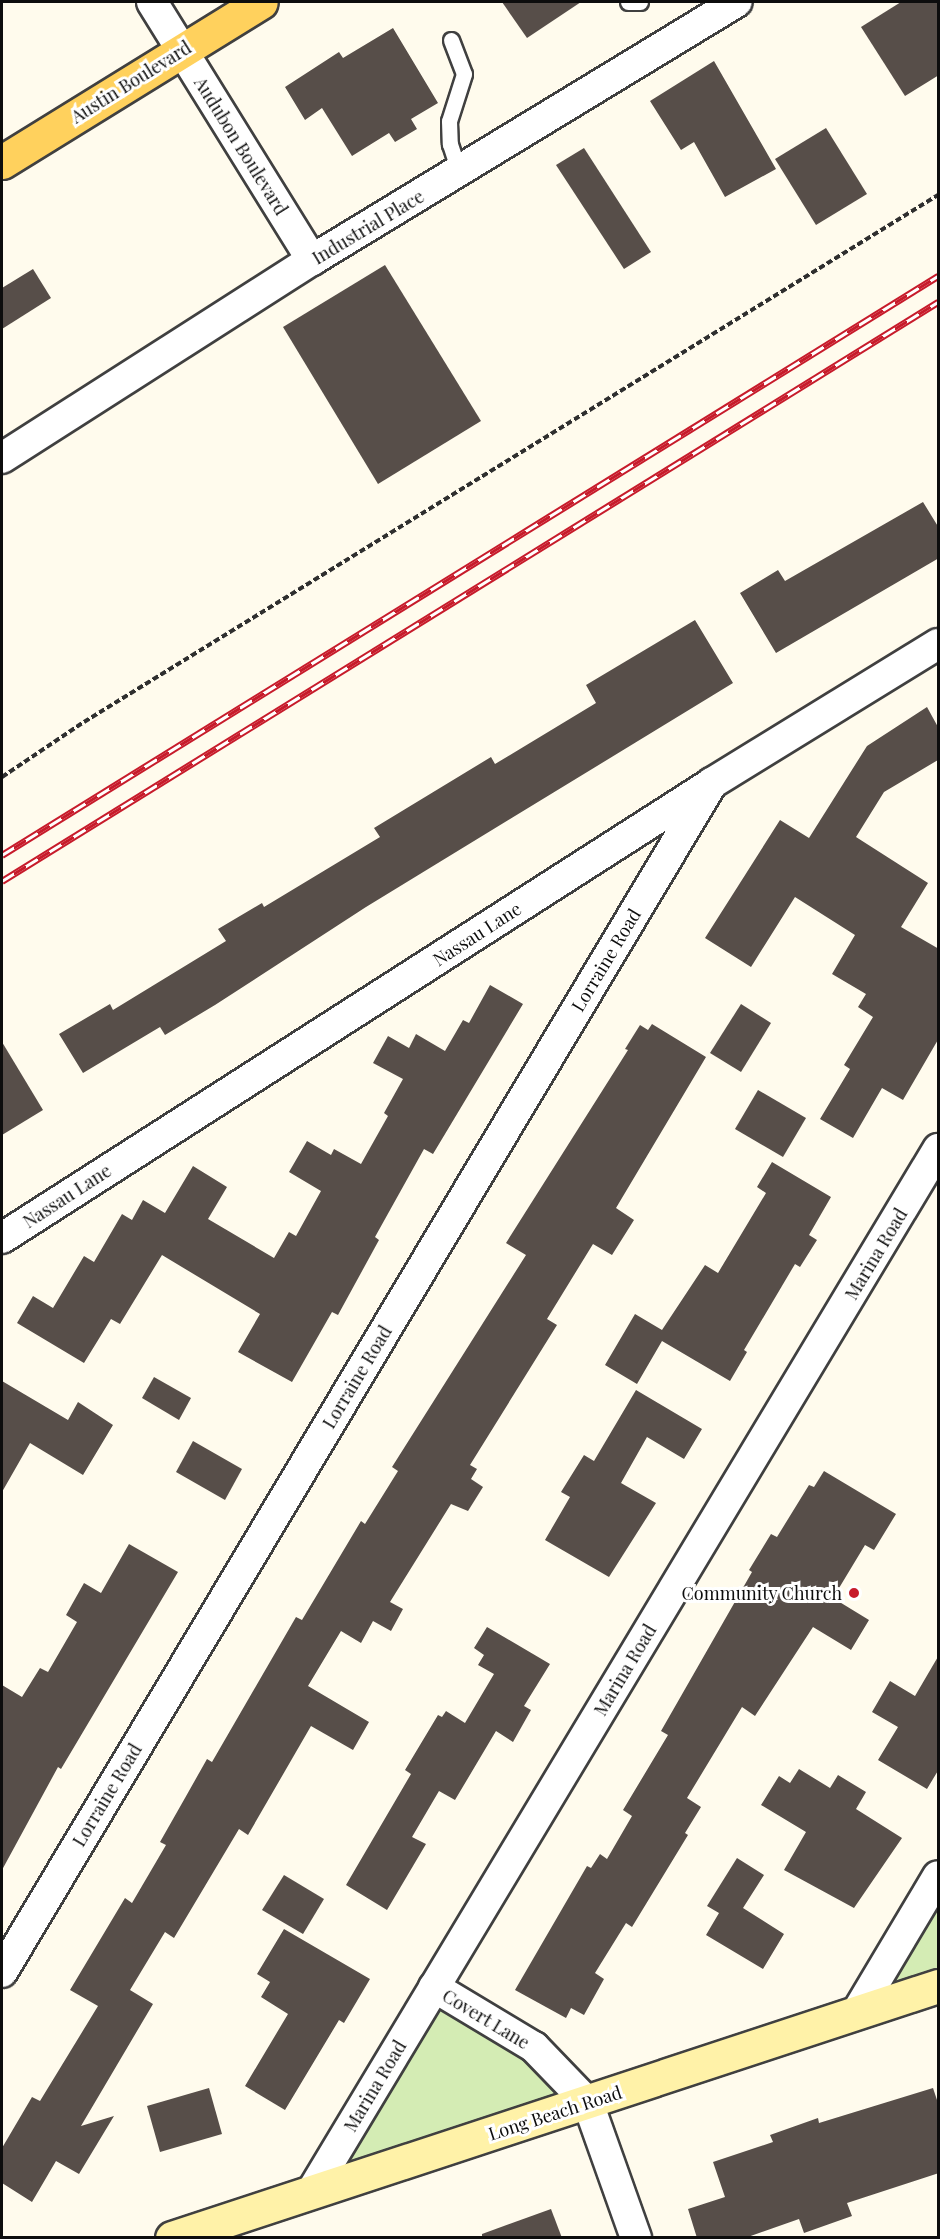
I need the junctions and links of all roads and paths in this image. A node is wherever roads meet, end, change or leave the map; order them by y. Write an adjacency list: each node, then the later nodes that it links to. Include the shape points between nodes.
1 (152, 2): 7 (street, Audubon Boulevard)
2 (261, 2): 7 (main road, Austin Boulevard)
3 (628, 2): 4 (lane)
4 (640, 2)
5 (737, 2): 9 (street, Industrial Place)
6 (451, 40): 9 (lane, via 464,74 449,121 450,144)
7 (182, 50): 8 (main road, Austin Boulevard); 11 (street, Audubon Boulevard)
8 (2, 162)
9 (459, 171): 11 (street, Industrial Place)
10 (939, 195): 14 (path, via 94,716)
11 (312, 260): 12 (street, Industrial Place)
12 (2, 458)
13 (939, 644): 15 (street, Nassau Lane)
14 (2, 777)
15 (712, 783): 17 (street, Nassau Lane); 20 (street, Lorraine Road)
16 (939, 1149): 22 (street, Marina Road)
17 (9, 1233): 18 (street)
18 (2, 1254)
19 (939, 1876): 23 (street)
20 (2, 1972)
21 (939, 1986): 23 (main road, Long Beach Road)
22 (434, 1987): 24 (street, Covert Lane, via 534,2047); 25 (street, Marina Road)
23 (857, 2012): 24 (main road, Long Beach Road)
24 (588, 2103): 25 (main road, Long Beach Road); 27 (street)
25 (312, 2191): 26 (main road, Long Beach Road)
26 (172, 2238)
27 (636, 2238)

